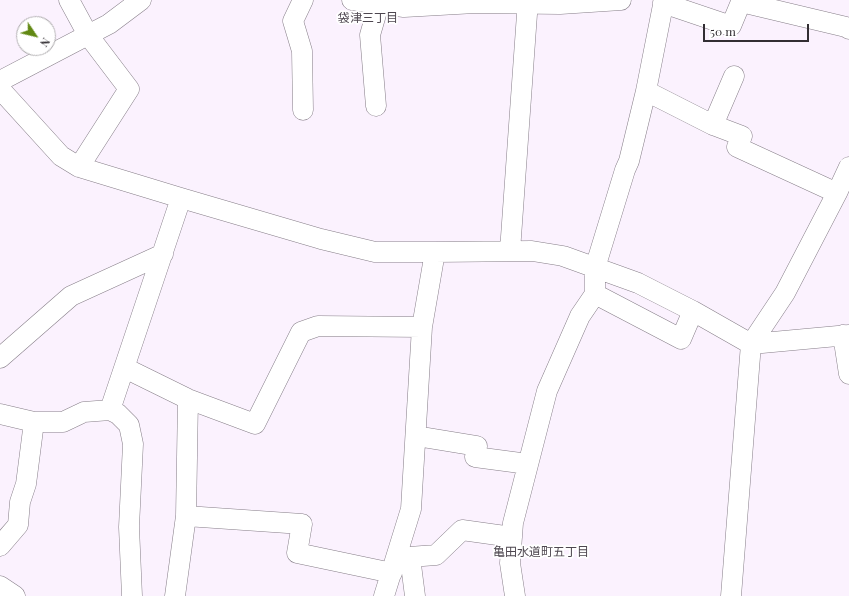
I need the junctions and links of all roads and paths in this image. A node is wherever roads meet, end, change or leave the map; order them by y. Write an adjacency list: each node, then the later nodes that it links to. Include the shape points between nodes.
1 (69, 0): 10 (street)
2 (141, 0): 10 (street, via 109,24)
3 (303, 0): 16 (street, via 293,22 302,51)
4 (352, 0): 8 (street)
5 (621, 0): 6 (street, via 560,4)
6 (528, 2): 8 (street, via 404,7); 21 (street)
7 (663, 2): 9 (street, via 731,26 740,2 846,27); 14 (street)
8 (379, 4): 15 (street, via 370,35)
9 (849, 30)
10 (88, 35): 12 (street); 18 (street, via 129,89)
11 (734, 76): 17 (street)
12 (0, 81)
13 (0, 89): 18 (street, via 61,156)
14 (646, 91): 17 (street); 24 (street, via 629,161 624,170)
15 (376, 106)
16 (303, 110)
17 (713, 125): 19 (street, via 742,136 737,147)
18 (79, 167): 20 (street)
19 (845, 179): 29 (street, via 785,293)
20 (181, 198): 22 (street, via 375,252); 23 (street)
21 (510, 251): 22 (street); 24 (street, via 532,250 563,256)
22 (435, 252): 27 (street)
23 (163, 254): 30 (street, via 71,296); 31 (street)
24 (595, 268): 25 (street); 26 (street, via 638,283)
25 (595, 294): 26 (street, via 681,339); 38 (street, via 580,316 547,391)
26 (693, 311): 29 (street)
27 (422, 327): 33 (street, via 318,326 301,332 255,424); 37 (street)
28 (846, 335): 29 (street); 32 (street)
29 (751, 344): 50 (street)
30 (0, 358)
31 (125, 368): 33 (street); 34 (street)
32 (849, 374)
33 (188, 399): 39 (street)
34 (110, 410): 36 (street, via 84,412 63,422); 45 (street, via 129,425 133,444 129,527)
35 (0, 414): 36 (street)
36 (34, 422): 41 (street, via 18,525)
37 (416, 436): 38 (street, via 477,446 475,457); 42 (street, via 411,509)
38 (528, 464): 40 (street, via 513,523)
39 (186, 516): 42 (street, via 302,524 297,553); 46 (street)
40 (512, 537): 42 (street, via 462,530 436,555); 49 (street, via 510,563)
41 (0, 546)
42 (399, 563): 47 (street); 48 (street)
43 (0, 586): 44 (street)
44 (15, 596)
45 (132, 596)
46 (176, 596)
47 (384, 596)
48 (414, 596)
49 (515, 596)
50 (731, 596)

